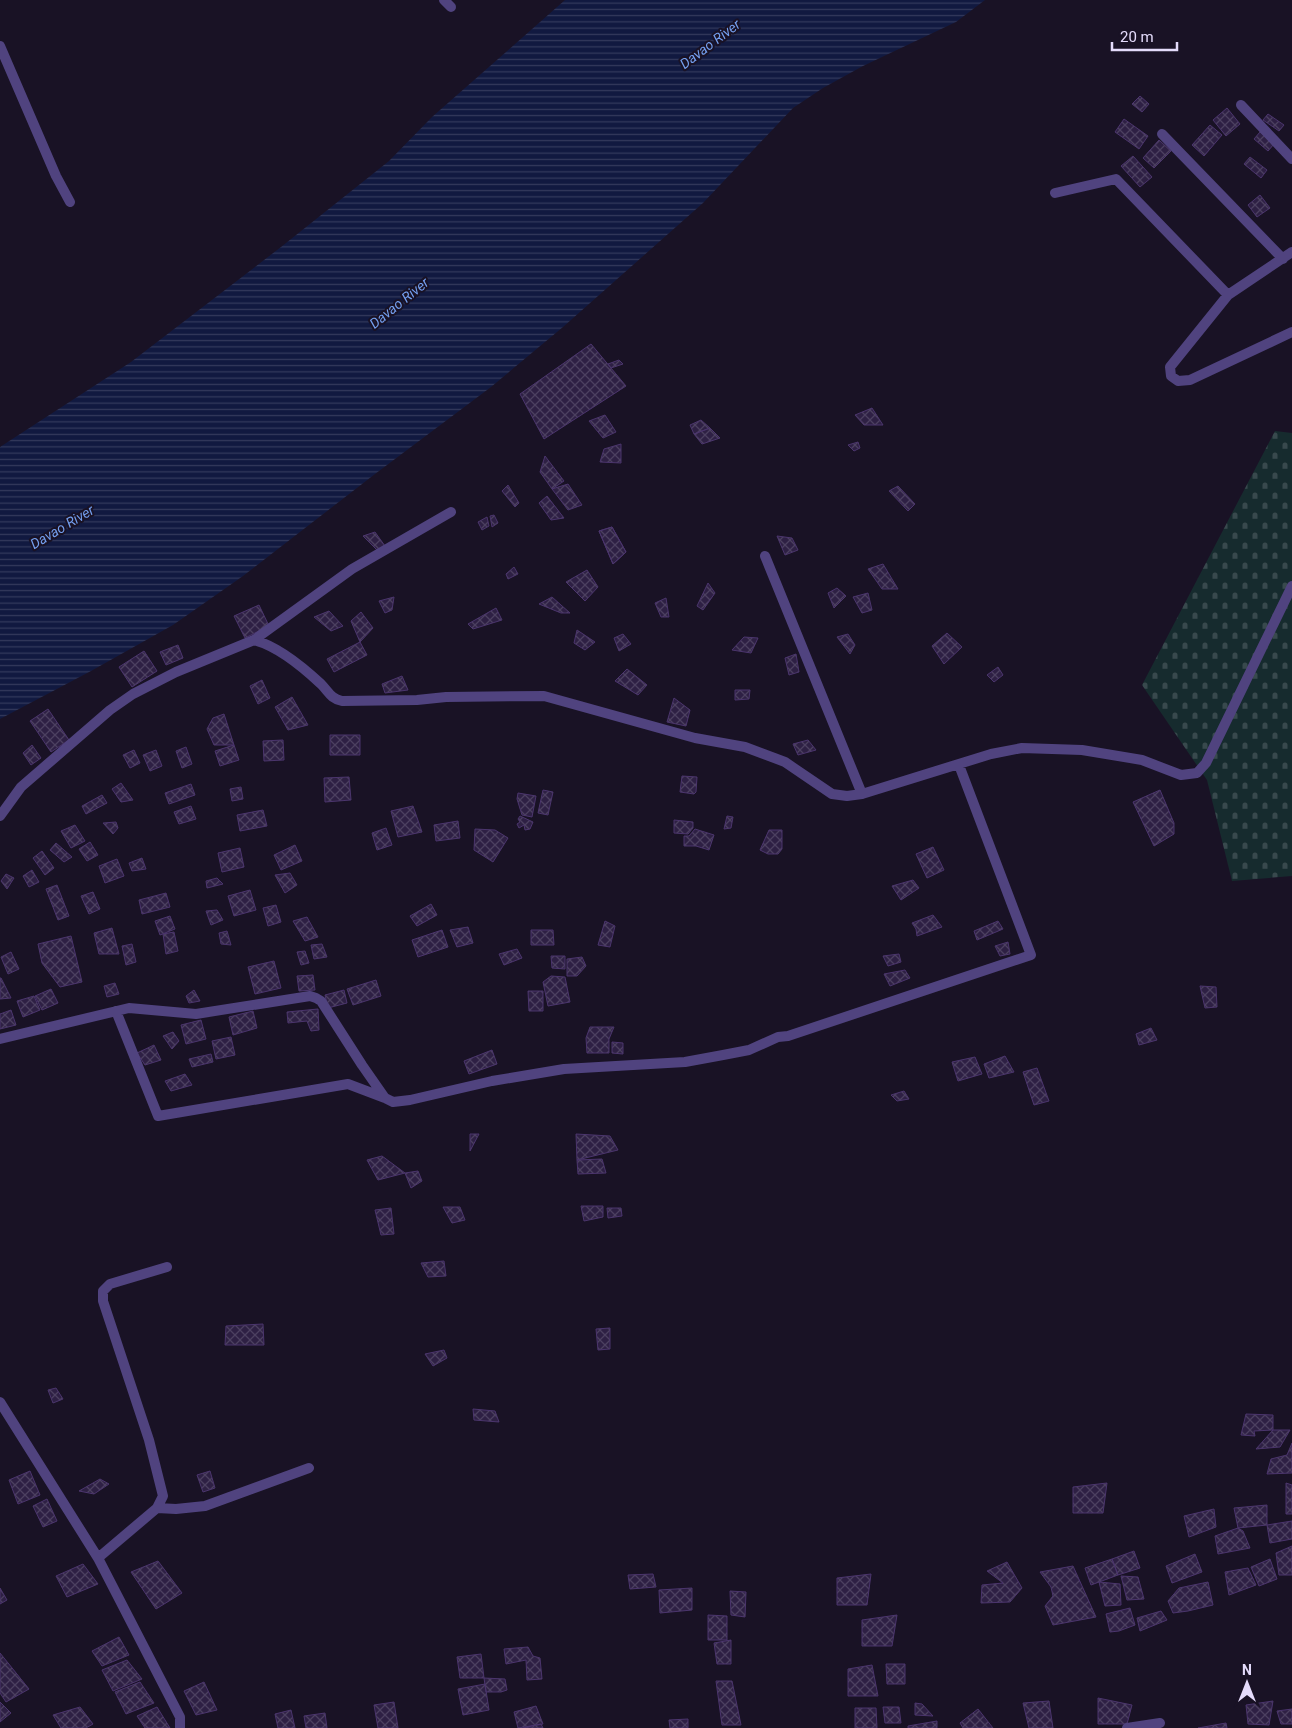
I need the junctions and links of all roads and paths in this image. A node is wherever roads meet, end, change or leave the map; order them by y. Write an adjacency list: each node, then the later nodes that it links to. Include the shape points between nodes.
1 (0, 46): 6 (street)
2 (1241, 104): 4 (street)
3 (1162, 134): 8 (street)
4 (1292, 158)
5 (1055, 193): 9 (street, via 1116,178)
6 (70, 202)
7 (1292, 252): 8 (street)
8 (1282, 259): 9 (street)
9 (1228, 295): 10 (street, via 1170,367 1171,376 1178,381 1190,380)
10 (1292, 332)
11 (451, 512): 14 (street, via 352,569)
12 (765, 556): 16 (street)
13 (1292, 586): 15 (street, via 1206,763 1197,773 1181,775 1142,760 1082,750 1022,748)
14 (254, 640): 16 (street, via 287,657 321,685 332,699 544,696 695,738 745,747 785,762 832,794); 17 (street, via 176,672 133,694 21,787)
15 (959, 765): 16 (street); 20 (street, via 1031,955 778,1037 749,1050 685,1062 564,1069 410,1100 392,1102)
16 (862, 794)
17 (0, 816)
18 (116, 1011): 19 (street); 20 (street, via 130,1008 196,1014 310,996 321,1001); 20 (street, via 158,1116 348,1084)
19 (0, 1039)
20 (385, 1098)
21 (167, 1267): 24 (street, via 110,1284 103,1291 103,1301 149,1440 162,1496)
22 (0, 1402): 25 (street)
23 (308, 1468): 24 (street, via 205,1506 176,1510)
24 (158, 1508): 25 (street)
25 (98, 1558): 27 (street, via 180,1717)
26 (1160, 1723): 28 (street)
27 (180, 1728)
28 (1127, 1728)

